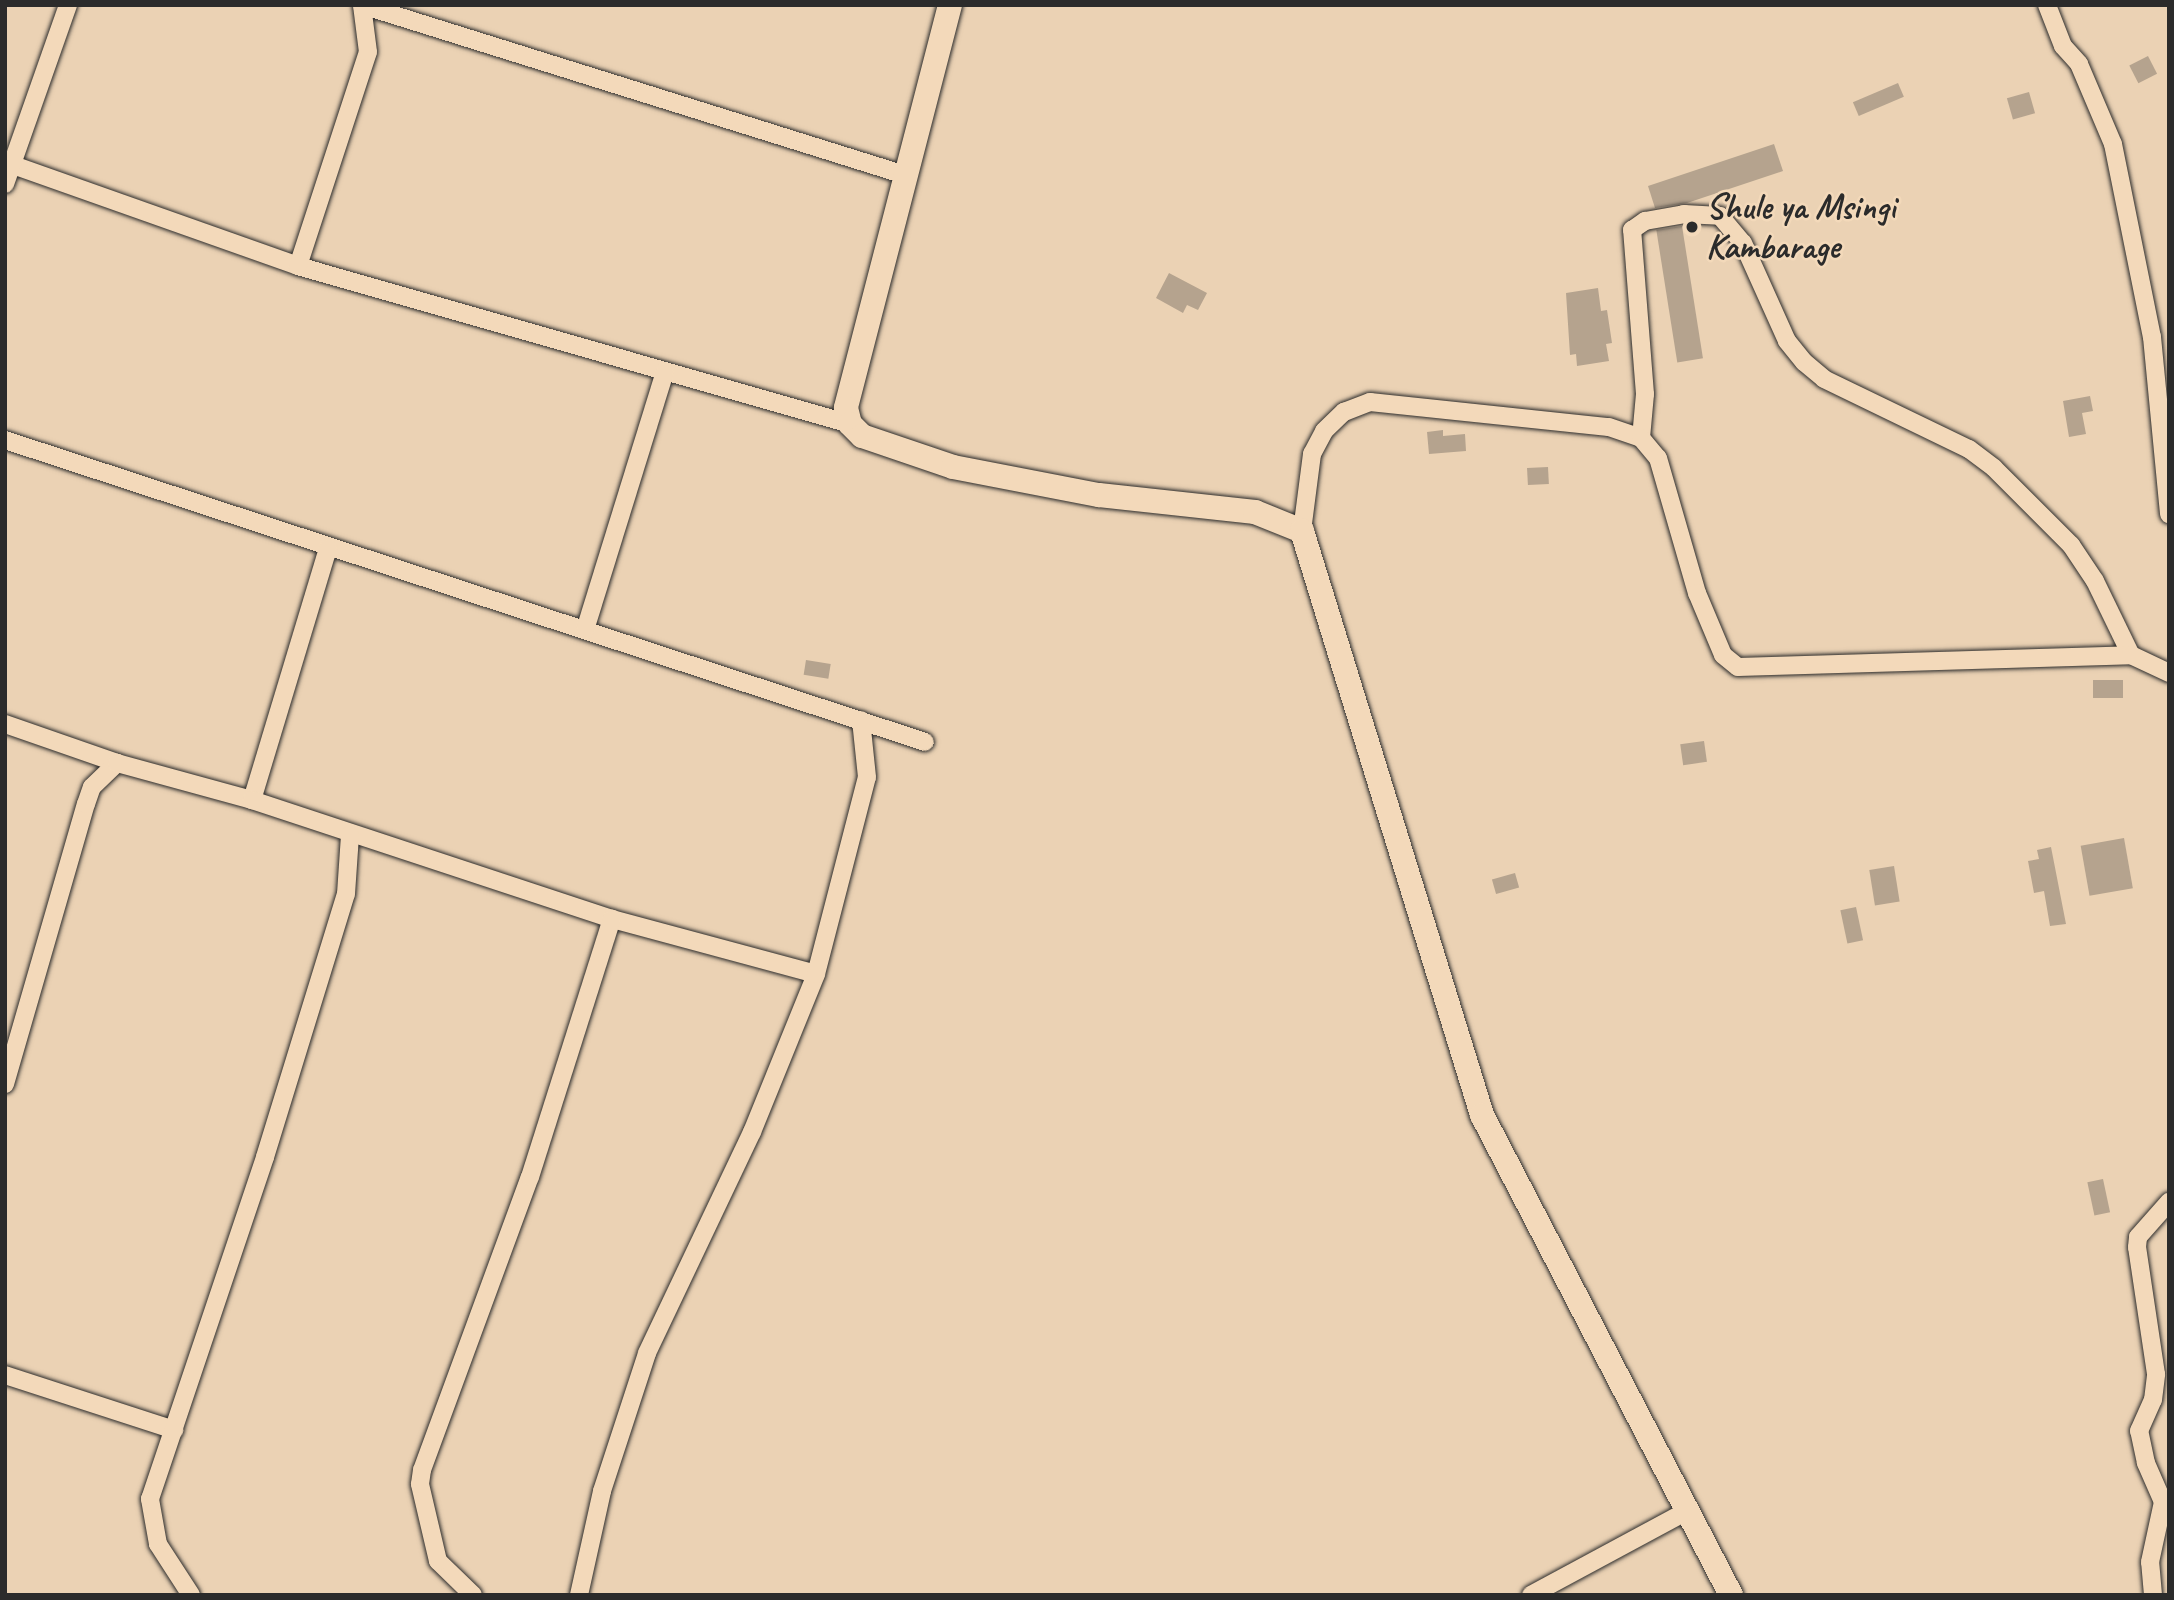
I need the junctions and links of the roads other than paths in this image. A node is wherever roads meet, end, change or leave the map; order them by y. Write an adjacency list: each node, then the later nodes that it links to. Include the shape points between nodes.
1 (68, 5): 4 (street)
2 (950, 5): 5 (street)
3 (2047, 5): 12 (street, via 2063,46 2079,64 2113,144 2152,337)
4 (13, 165): 6 (street); 7 (street)
5 (905, 175): 7 (street, via 362,5 368,52); 9 (street, via 846,408)
6 (5, 184)
7 (298, 266): 8 (street)
8 (665, 372): 9 (street); 15 (street)
9 (850, 424): 13 (street, via 862,436 953,467 1099,495 1255,512)
10 (1641, 438): 13 (street, via 1609,427 1370,402 1344,412 1318,442 1305,486); 16 (street, via 1658,458 1667,482 1702,606 1723,655 1738,667); 16 (street, via 1645,394 1632,230 1645,221 1684,214 1720,216 1743,243 1787,341 1804,362 1824,379 1969,449 1994,468 2071,545 2095,580)
11 (5, 440): 14 (street, via 154,485)
12 (2169, 514)
13 (1302, 531): 30 (street, via 1482,1115)
14 (328, 548): 15 (street); 22 (street)
15 (584, 630): 18 (street)
16 (2131, 655): 17 (street)
17 (2169, 673)
18 (862, 720): 20 (street); 25 (street, via 867,777)
19 (5, 724): 21 (street)
20 (925, 742)
21 (117, 763): 22 (street); 26 (street, via 92,787)
22 (252, 800): 23 (street)
23 (350, 835): 24 (street); 29 (street, via 346,894)
24 (612, 919): 25 (street); 32 (street, via 530,1177 419,1484 438,1561)
25 (816, 974): 33 (street, via 752,1132 647,1353 602,1492)
26 (5, 1084)
27 (2169, 1202): 36 (street, via 2138,1237 2137,1247 2156,1374 2153,1400 2139,1431 2146,1463 2163,1502 2150,1562)
28 (5, 1375): 29 (street)
29 (174, 1430): 31 (street, via 150,1499 151,1520 158,1544)
30 (1685, 1512): 34 (street); 35 (street)
31 (191, 1595)
32 (473, 1595)
33 (579, 1595)
34 (1531, 1595)
35 (1731, 1595)
36 (2153, 1595)

